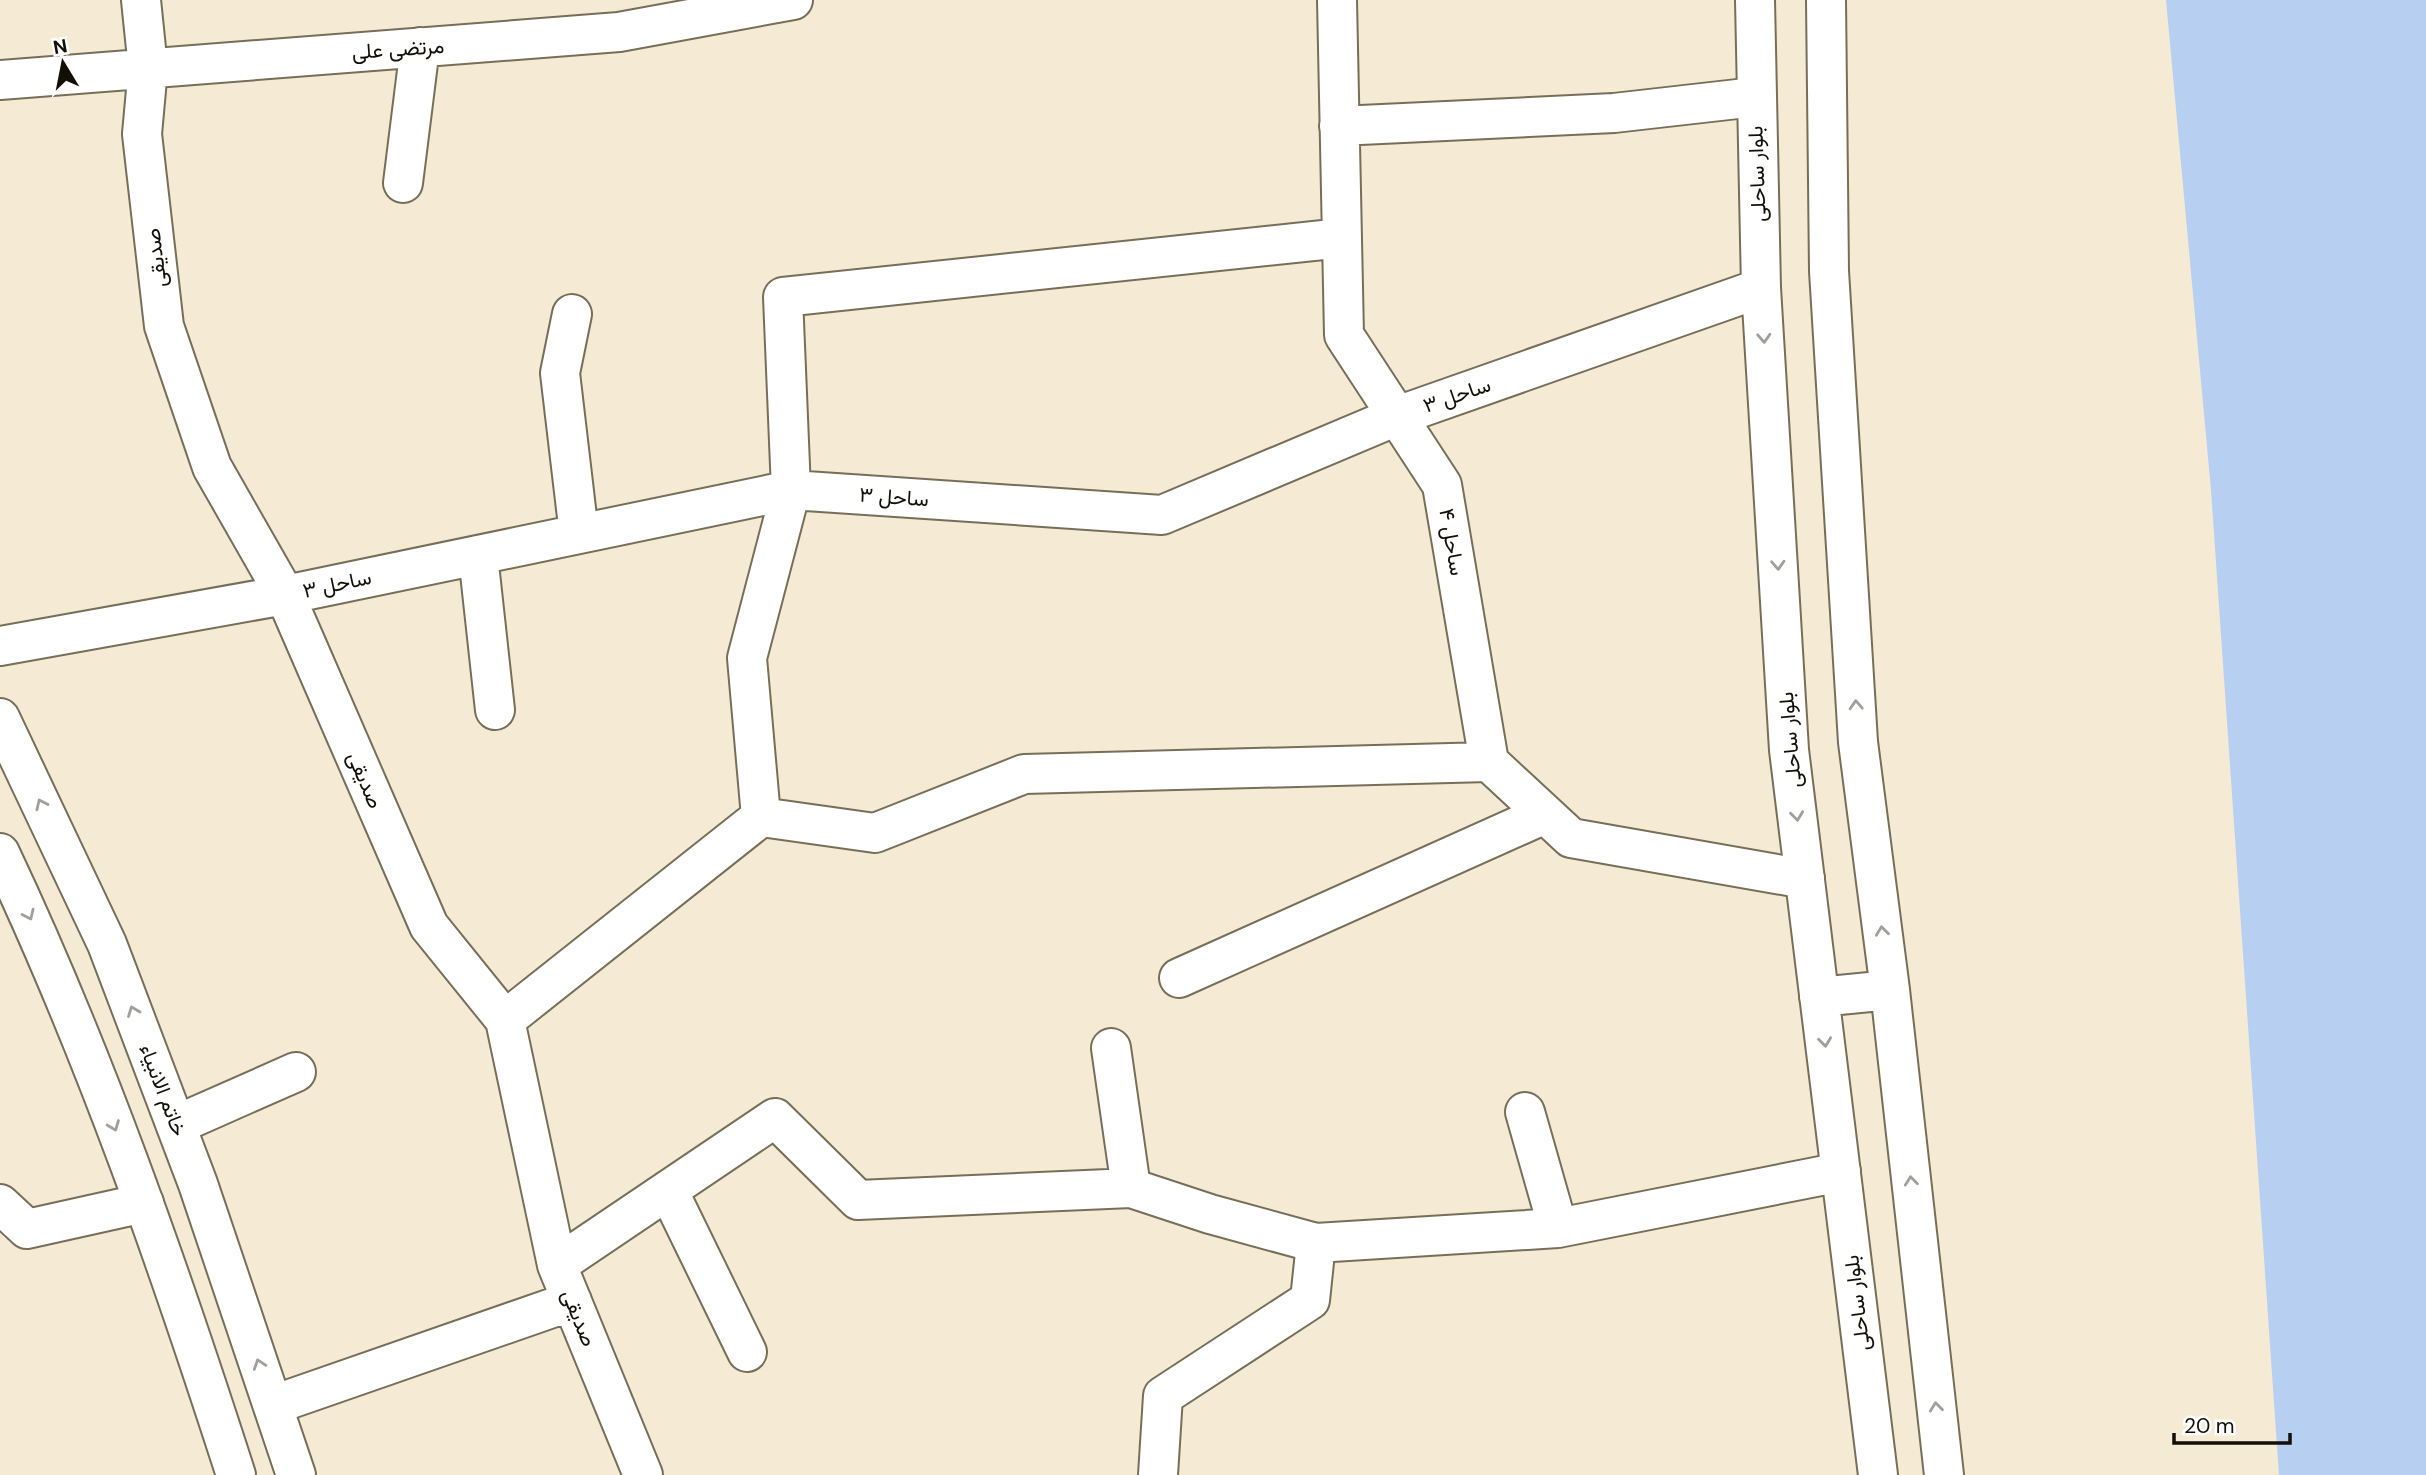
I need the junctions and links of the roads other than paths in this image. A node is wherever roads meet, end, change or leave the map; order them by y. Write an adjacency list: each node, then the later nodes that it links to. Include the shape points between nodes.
1 (141, 0): 8 (street, صدیقی)
2 (793, 0): 6 (street, مرتضی علی)
3 (1336, 0): 11 (street, ساحل ۴)
4 (1755, 0): 10 (street, بلوار ساحلی)
5 (1826, 0): 30 (street, one-way to 5, via 1858,742 1829,271)
6 (669, 11): 7 (street, مرتضی علی, via 619,32)
7 (419, 47): 8 (street, مرتضی علی); 12 (street)
8 (148, 68): 9 (street, مرتضی علی); 20 (street, صدیقی, via 142,134 164,326 212,467)
9 (0, 80)
10 (1755, 97): 11 (street, via 1614,113); 14 (street, بلوار ساحلی)
11 (1339, 125): 13 (street, ساحل ۴)
12 (403, 183)
13 (1342, 239): 16 (street, ساحل ۴, via 1344,335); 17 (street, via 783,297)
14 (1761, 288): 16 (street, ساحل ۳); 28 (street, بلوار ساحلی, one-way to 28, via 1789,750)
15 (572, 314): 18 (street, via 560,373)
16 (1397, 416): 17 (street, ساحل ۳, via 1162,515); 24 (street, ساحل ۴, via 1442,485)
17 (791, 490): 18 (street, ساحل ۳); 26 (street, via 747,658)
18 (579, 534): 19 (street, ساحل ۳)
19 (478, 555): 20 (street, ساحل ۳); 22 (street)
20 (285, 595): 21 (street, ساحل ۳); 32 (street, صدیقی, via 429,926)
21 (0, 646)
22 (495, 710)
23 (0, 718): 36 (street, خاتم الانبیاء, one-way to 23, via 107,944)
24 (1489, 762): 25 (street); 26 (street, via 1024,774 875,833)
25 (1545, 814): 28 (street, via 1571,838); 29 (street)
26 (761, 817): 32 (street)
27 (0, 853): 40 (street, one-way to 40, via 53,966)
28 (1805, 879): 31 (street, بلوار ساحلی)
29 (1180, 978)
30 (1890, 990): 31 (street); 53 (street, one-way to 30)
31 (1819, 997): 37 (street, بلوار ساحلی, one-way to 37)
32 (505, 1020): 44 (street, صدیقی)
33 (1111, 1048): 38 (street)
34 (296, 1072): 36 (street)
35 (1525, 1111): 42 (street)
36 (176, 1125): 47 (street, خاتم الانبیاء, one-way to 36)
37 (1841, 1172): 42 (street); 52 (street, بلوار ساحلی)
38 (1131, 1188): 39 (street, via 858,1200 775,1118); 43 (street)
39 (668, 1190): 44 (street); 46 (street)
40 (144, 1203): 41 (street); 48 (street)
41 (9, 1222)
42 (1558, 1228): 43 (street)
43 (1315, 1243): 51 (street, via 1310,1300 1163,1396)
44 (557, 1265): 45 (street, صدیقی)
45 (572, 1301): 47 (street); 50 (street, صدیقی)
46 (747, 1352)
47 (273, 1405): 49 (street, خاتم الانبیاء)
48 (236, 1475)
49 (296, 1475)
50 (643, 1475)
51 (1158, 1475)
52 (1878, 1475)
53 (1944, 1475)

